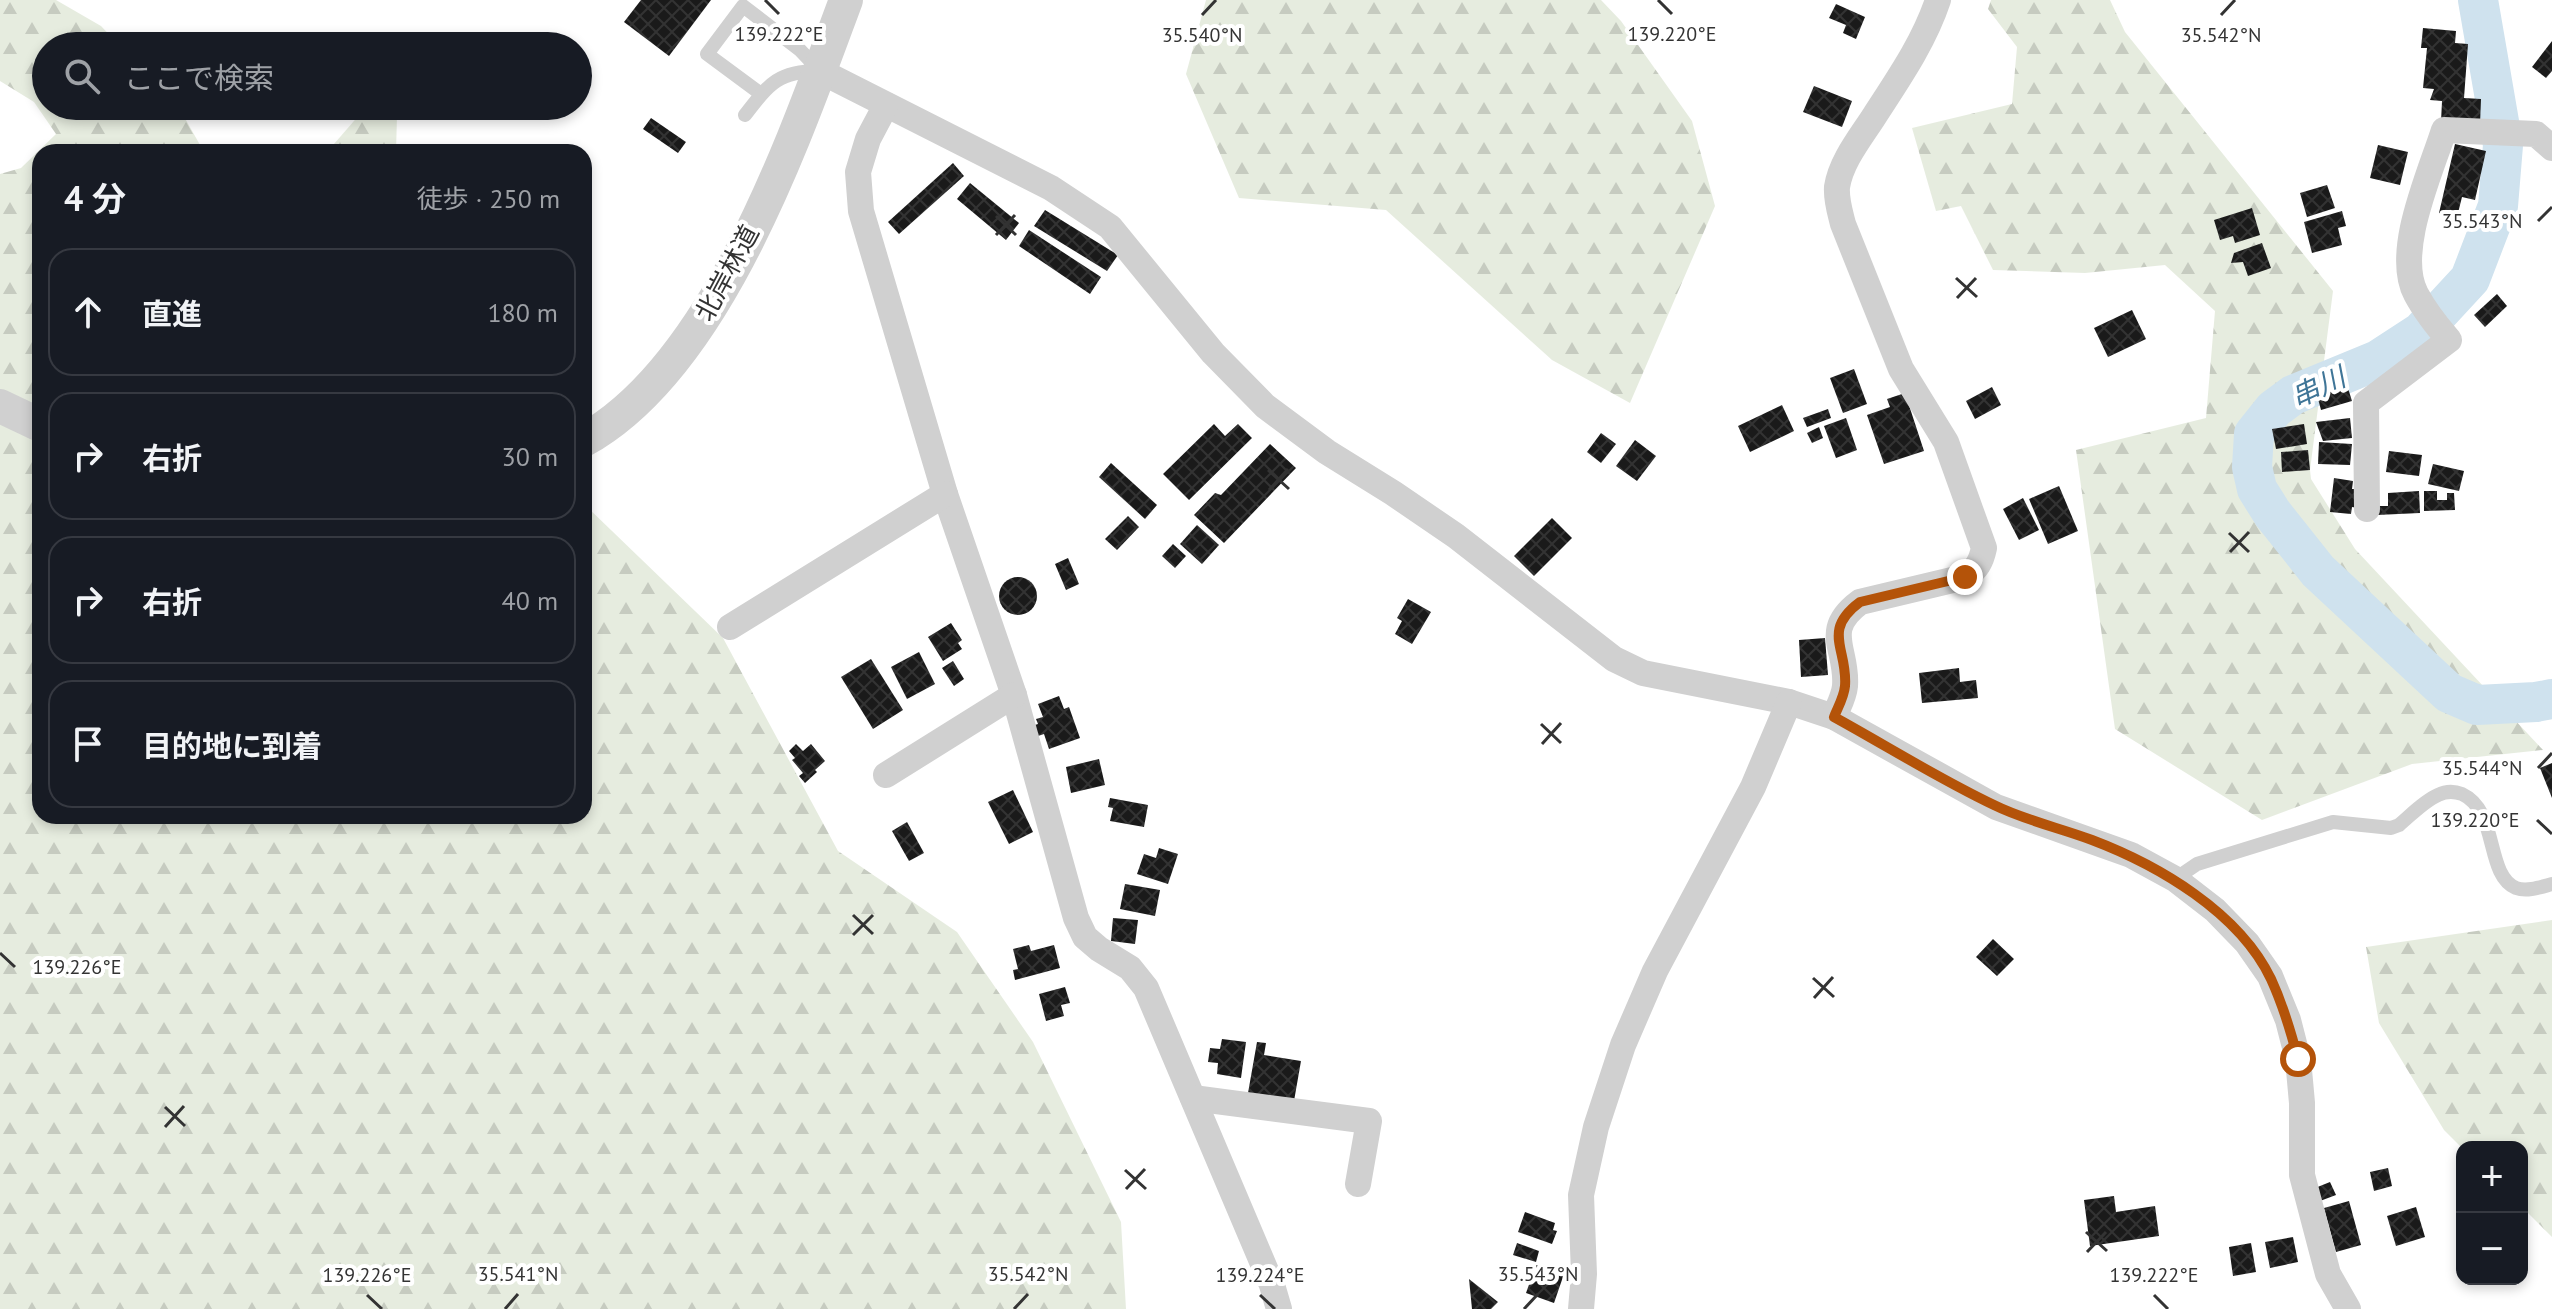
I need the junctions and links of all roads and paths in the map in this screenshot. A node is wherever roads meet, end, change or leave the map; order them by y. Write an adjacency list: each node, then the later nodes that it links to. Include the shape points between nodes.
1 (846, 0): 3 (street, 北岸林道)
2 (1938, 0): 16 (street, via 1903,72 1843,168 1838,205 1901,369 1946,442 1984,548 1981,560 1965,577 1860,602 1849,610 1838,634 1845,684)
3 (820, 71): 4 (lane, via 787,73); 4 (lane, via 743,6 707,54); 5 (street); 10 (street, 北岸林道, via 771,190 695,332 633,403)
4 (761, 94): 6 (lane)
5 (886, 105): 11 (street, via 858,172 861,211); 15 (street, via 1051,188 1110,227 1213,353 1265,406 1456,536 1614,659 1643,673)
6 (745, 115)
7 (2552, 148): 12 (street, via 2536,134 2444,130 2410,235 2409,264 2414,292 2449,340 2366,403)
8 (0, 406): 9 (street)
9 (32, 421)
10 (592, 436)
11 (945, 494): 13 (street); 14 (street)
12 (2367, 509)
13 (730, 627)
14 (1014, 695): 17 (street); 20 (street, via 1076,918 1085,937 1130,968 1146,988)
15 (1789, 702): 16 (street); 23 (street, via 1753,787 1655,971 1623,1045 1581,1195)
16 (1834, 717): 18 (street, via 1996,807 2131,855)
17 (886, 775)
18 (2175, 879): 19 (lane, via 2197,864 2333,822 2391,828 2448,791 2470,799 2479,810 2511,885 2529,889); 24 (street, via 2247,943 2270,976 2288,1020 2302,1103 2302,1175 2328,1274)
19 (2552, 884)
20 (1193, 1098): 21 (street, via 1369,1121); 22 (street)
21 (1358, 1184)
22 (1279, 1309)
23 (1581, 1309)
24 (2348, 1309)

